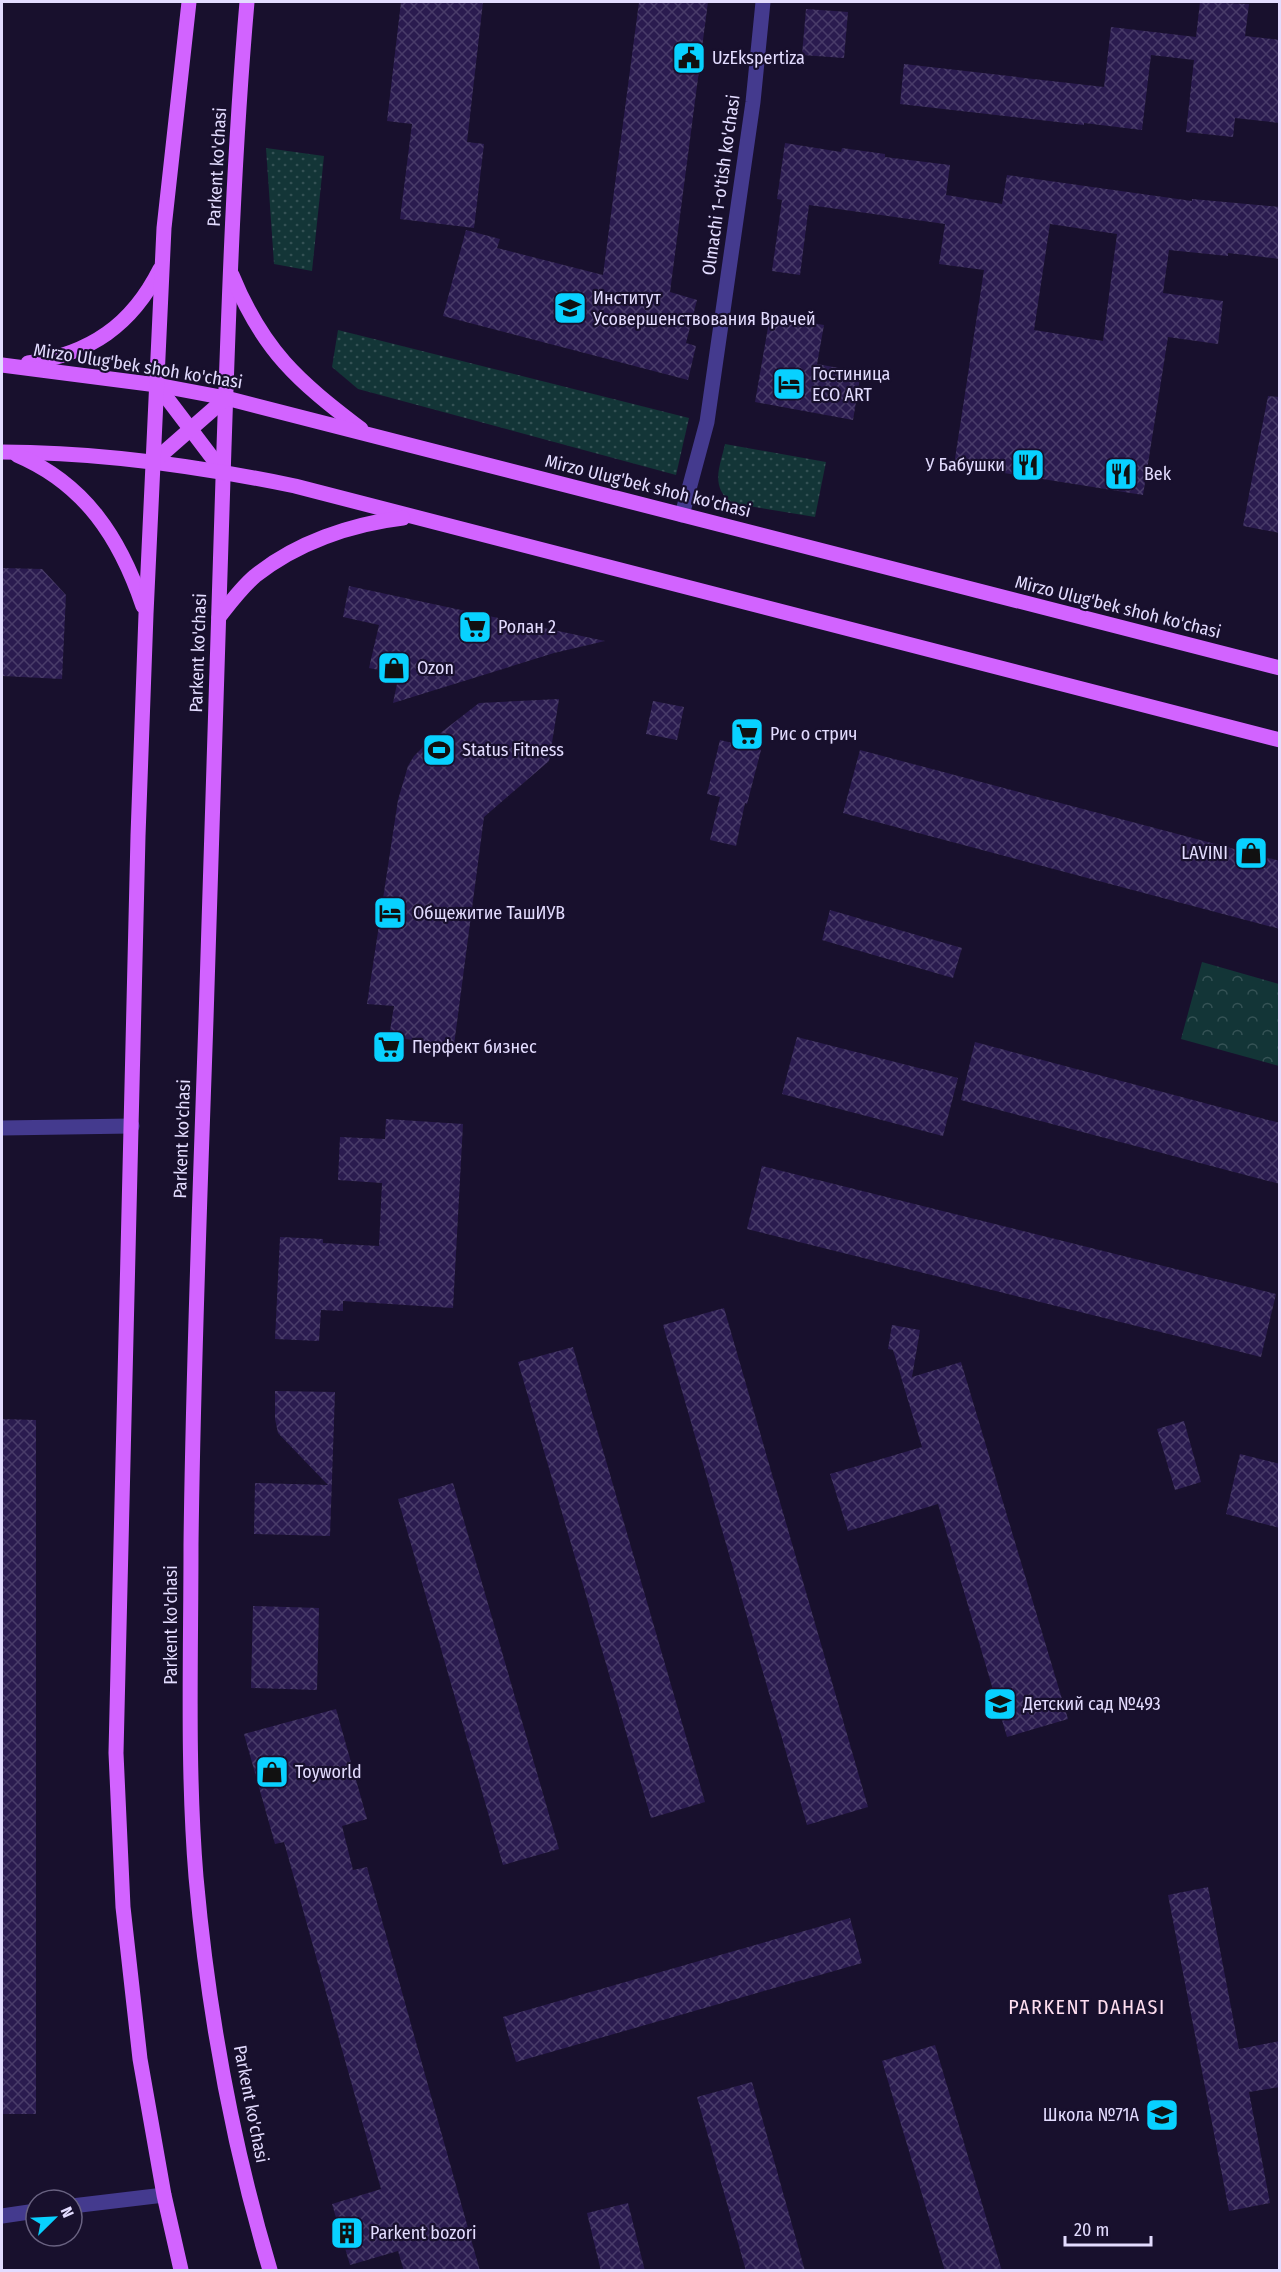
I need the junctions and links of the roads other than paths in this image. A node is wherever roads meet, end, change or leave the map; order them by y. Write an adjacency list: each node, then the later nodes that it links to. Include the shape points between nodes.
1 (189, 2): 4 (main road)
2 (247, 2): 5 (main road, Parkent ko'chasi)
3 (763, 2): 14 (street, Olmachi 1-o'tish ko'chasi, via 753,102 706,422)
4 (163, 263): 6 (main road, via 140,303 111,332 68,354); 7 (main road)
5 (230, 270): 8 (main road, Parkent ko'chasi); 10 (main road, via 250,315 278,357 313,392)
6 (7, 365): 7 (main road, Mirzo Ulug'bek shoh ko'chasi)
7 (157, 385): 8 (main road, Mirzo Ulug'bek shoh ko'chasi); 9 (main road); 12 (main road)
8 (226, 398): 9 (main road); 10 (main road, Mirzo Ulug'bek shoh ko'chasi); 13 (main road, Parkent ko'chasi)
9 (191, 429): 12 (main road); 13 (main road)
10 (365, 433): 14 (main road, Mirzo Ulug'bek shoh ko'chasi)
11 (5, 452): 12 (main road, via 66,453); 16 (main road, via 52,474 93,509 122,554)
12 (153, 462): 13 (main road); 16 (main road)
13 (223, 472): 15 (main road); 17 (main road, Parkent ko'chasi)
14 (682, 515): 18 (main road, Mirzo Ulug'bek shoh ko'chasi)
15 (413, 517): 17 (main road, via 357,526 304,546 254,577); 19 (main road)
16 (146, 615): 20 (main road)
17 (219, 617): 27 (main road, Parkent ko'chasi, via 192,1427 190,1726 196,1874 209,1987 239,2150)
18 (1280, 668)
19 (1280, 740)
20 (132, 1126): 21 (street); 22 (main road, via 116,1753 118,1830 140,2059)
21 (2, 1128)
22 (164, 2195): 23 (street); 26 (main road)
23 (84, 2205)
24 (24, 2213): 25 (street)
25 (2, 2216)
26 (181, 2271)
27 (270, 2271)

